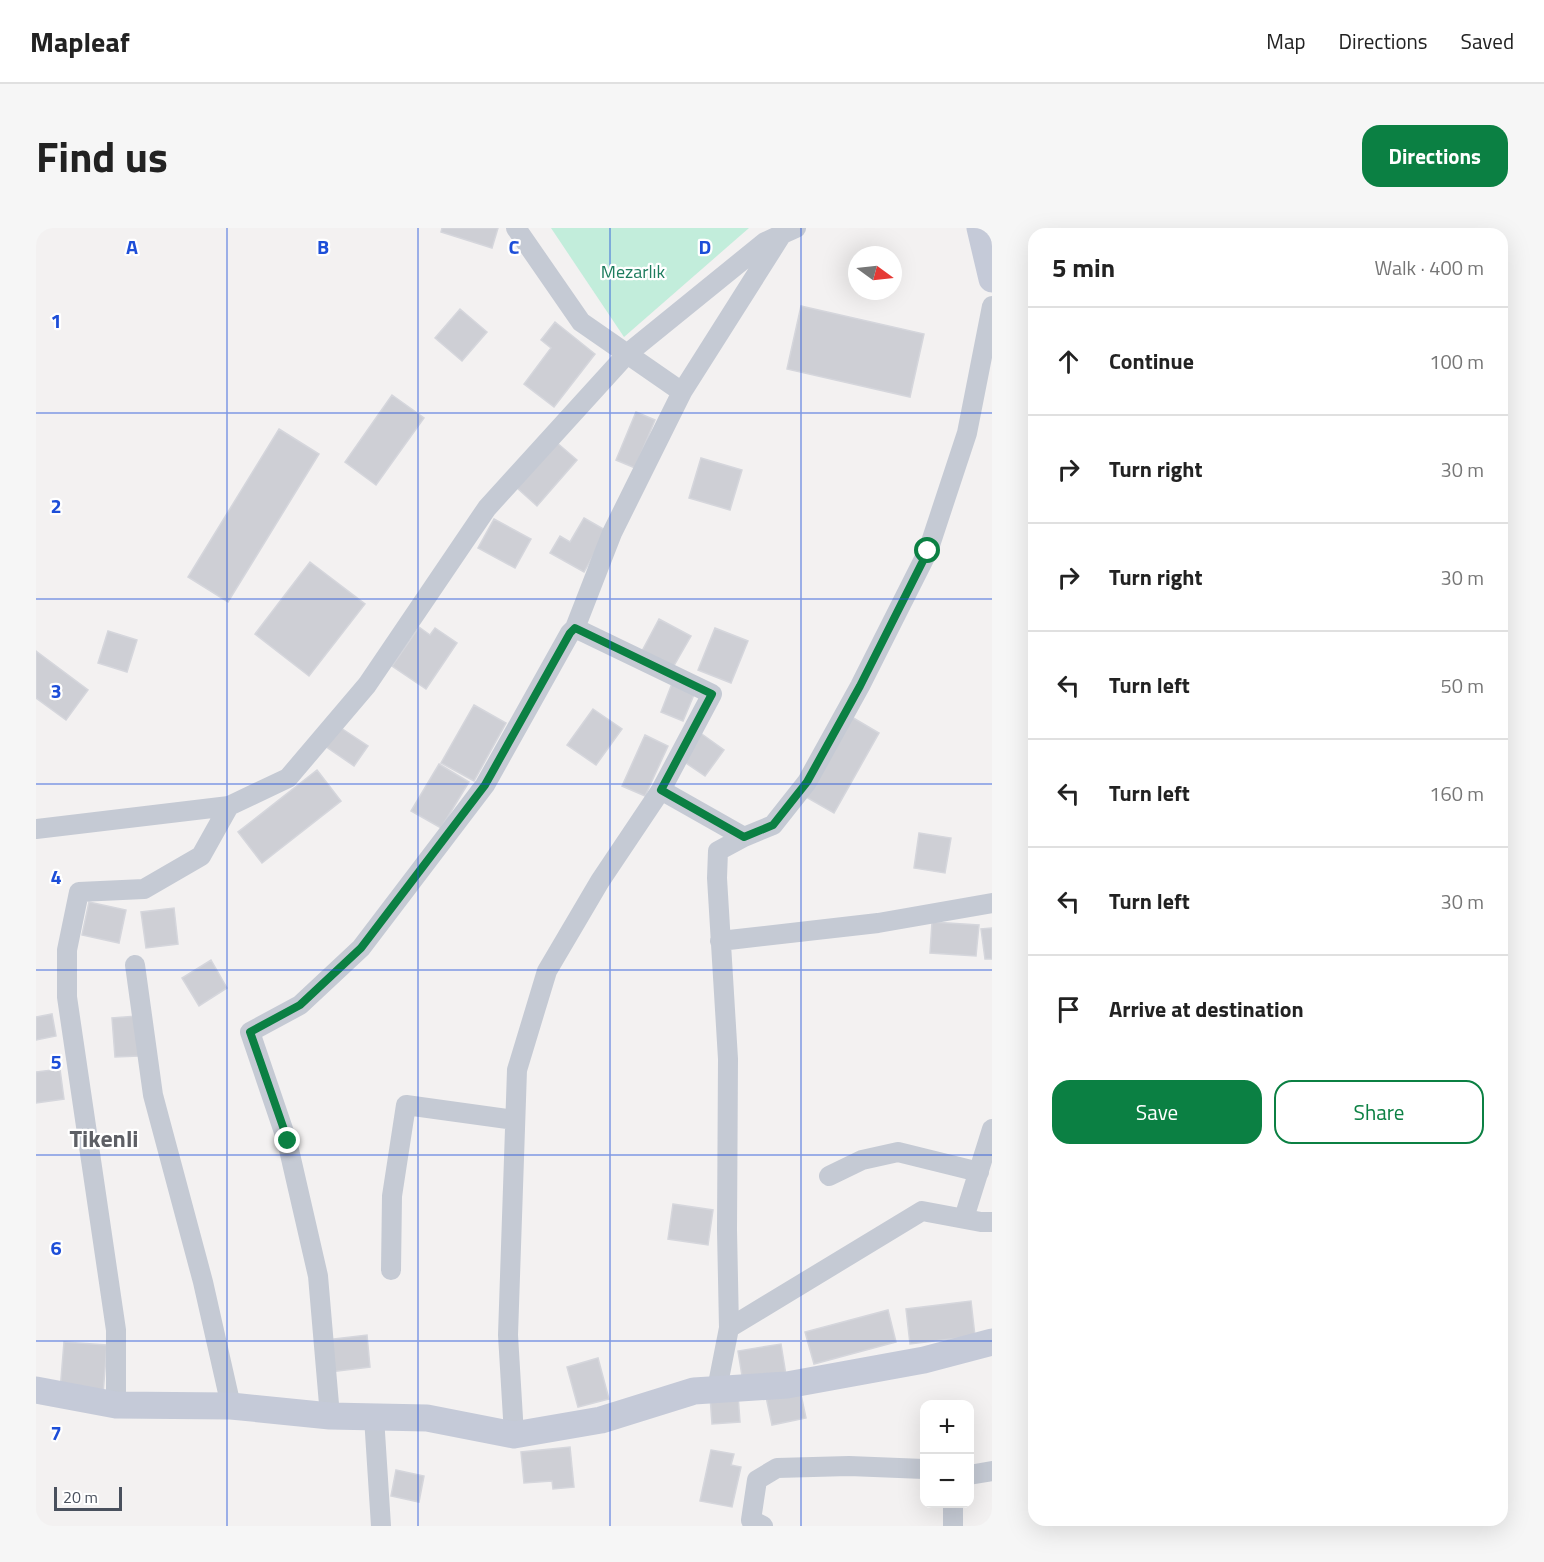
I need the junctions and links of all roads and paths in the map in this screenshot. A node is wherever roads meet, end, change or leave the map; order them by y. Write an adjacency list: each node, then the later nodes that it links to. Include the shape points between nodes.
1 (516, 228): 6 (street, via 581,322)
2 (980, 228): 4 (street)
3 (789, 231): 6 (street, via 765,242); 7 (street)
4 (992, 279)
5 (992, 306): 12 (street, via 967,433 928,551 807,782 773,825)
6 (627, 354): 7 (street); 10 (street, via 487,508 367,685 288,778)
7 (682, 392): 8 (street, via 612,533)
8 (575, 628): 9 (street, via 712,694); 29 (street, via 485,785 361,948 300,1005 250,1032 288,1141 318,1276)
9 (661, 790): 12 (street); 16 (street, via 600,881 547,972 517,1070)
10 (229, 806): 11 (street); 27 (street, via 201,856 144,889 79,892 67,950 67,997 116,1330)
11 (36, 829)
12 (744, 837): 14 (street, via 717,851)
13 (992, 903): 14 (street, via 878,923)
14 (720, 940): 23 (street, via 728,1059)
15 (135, 965): 28 (street, via 153,1095 203,1282)
16 (515, 1120): 22 (street, via 406,1105 392,1196); 31 (street, via 508,1335)
17 (992, 1129): 18 (street)
18 (978, 1172): 19 (street, via 898,1152 862,1160); 20 (street)
19 (829, 1176)
20 (964, 1218): 21 (street); 23 (street, via 922,1211)
21 (992, 1222)
22 (391, 1270)
23 (729, 1328): 25 (street)
24 (992, 1342): 25 (street, via 924,1360 787,1385)
25 (717, 1389): 31 (street, via 694,1391 601,1420)
26 (36, 1390): 27 (street)
27 (116, 1405): 28 (street)
28 (231, 1406): 29 (street)
29 (330, 1416): 30 (street)
30 (374, 1418): 31 (street, via 427,1418); 36 (street)
31 (514, 1435)
32 (920, 1469): 37 (street, via 777,1468 757,1480 751,1520)
33 (992, 1472): 34 (street)
34 (974, 1474)
35 (953, 1508): 38 (street)
36 (381, 1526)
37 (763, 1526)
38 (953, 1526)

